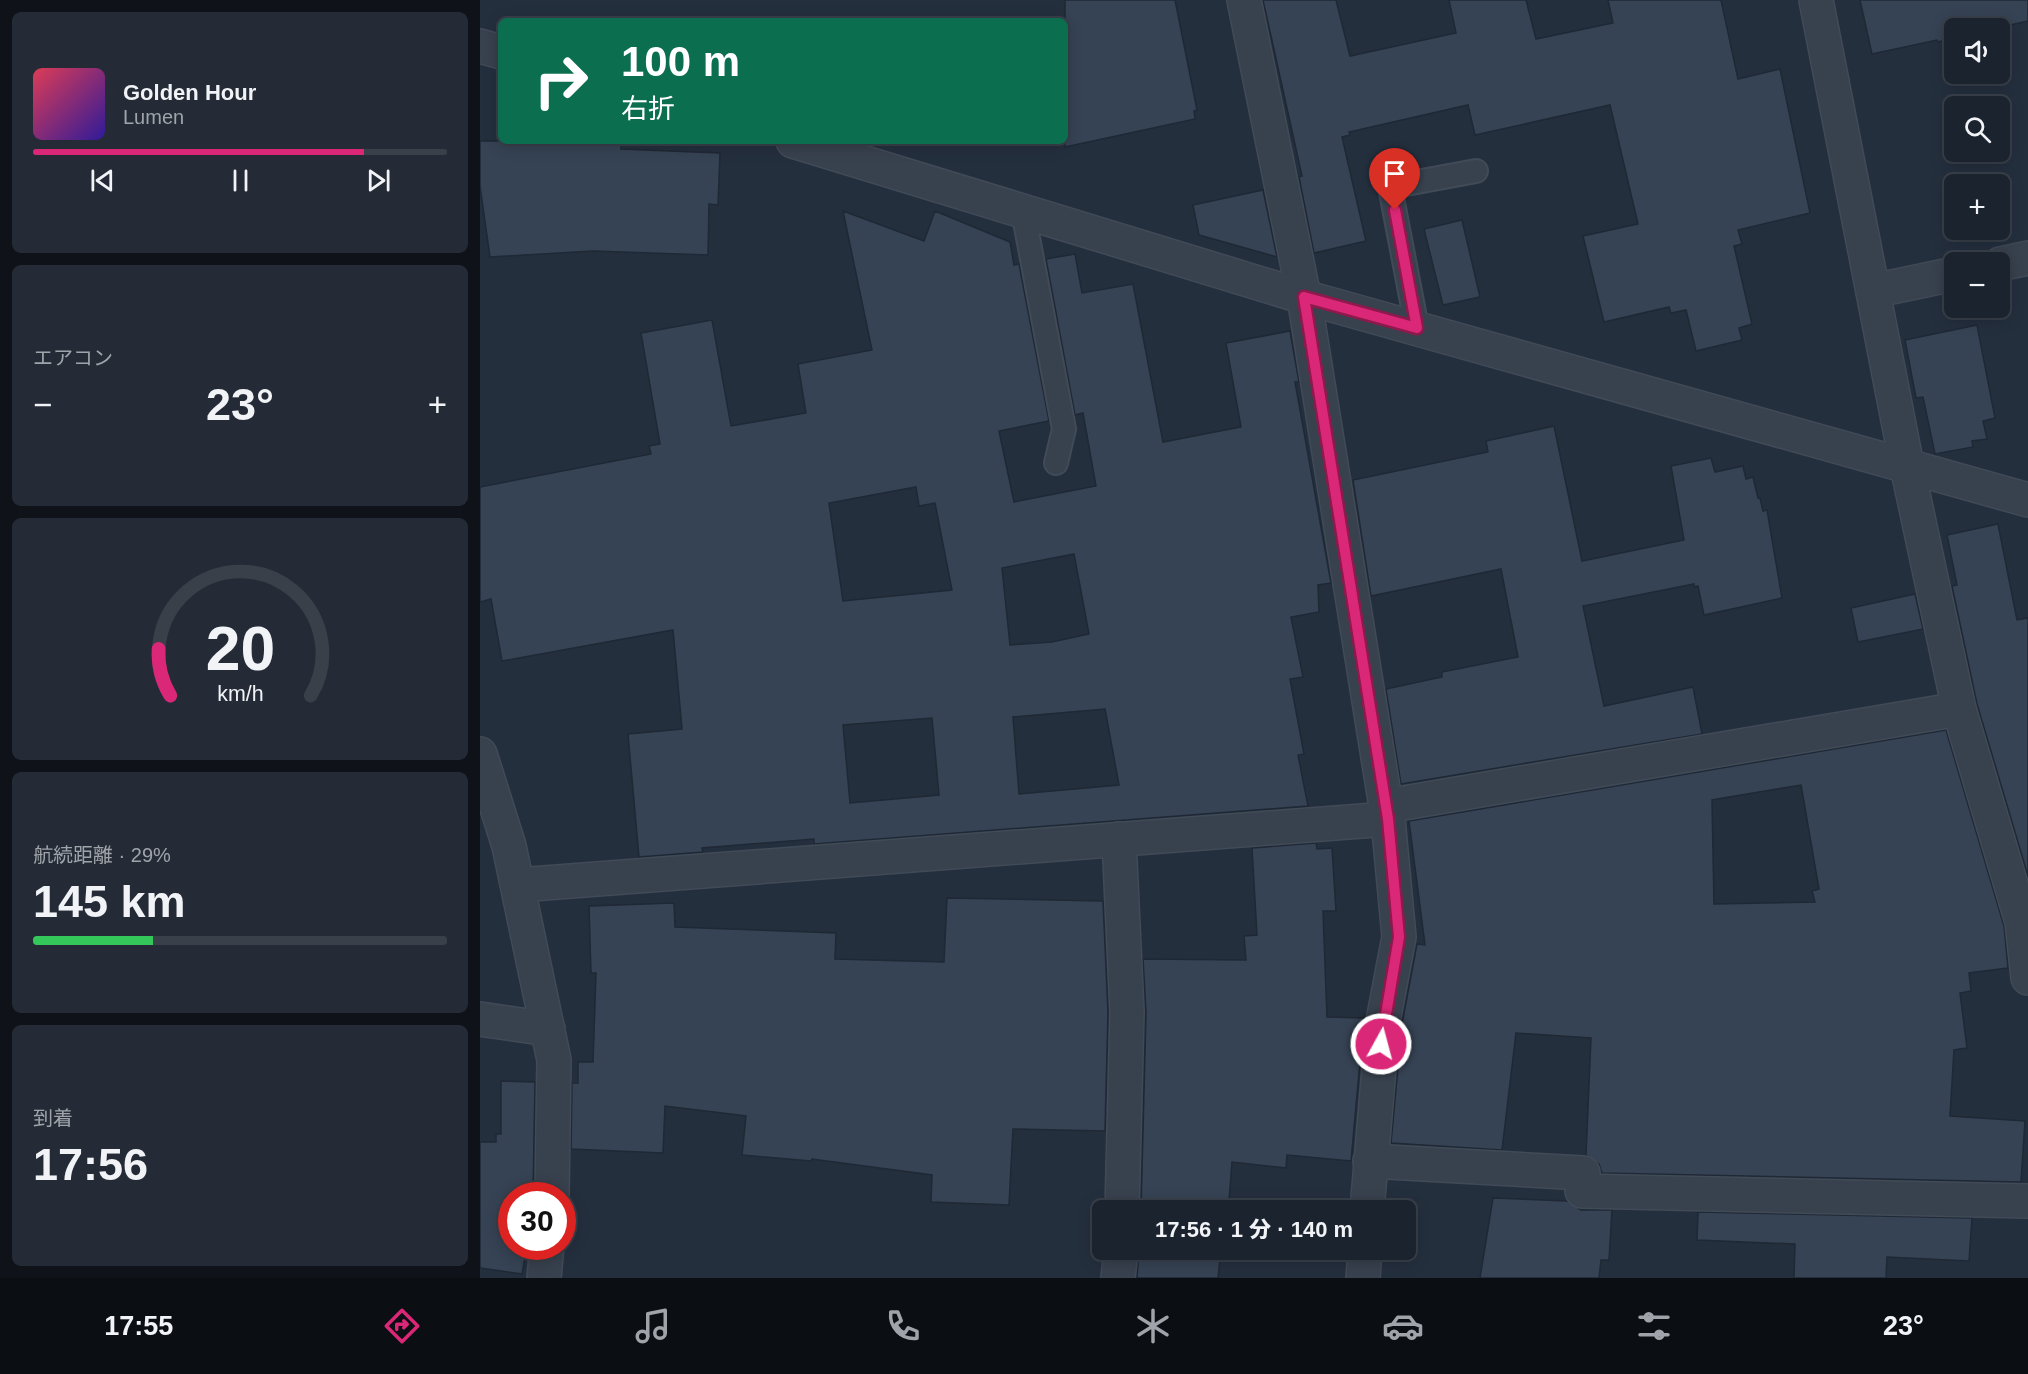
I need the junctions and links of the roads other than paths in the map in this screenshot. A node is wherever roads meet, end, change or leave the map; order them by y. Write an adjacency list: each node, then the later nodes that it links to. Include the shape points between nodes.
1 (1244, 0): 12 (street)
2 (1816, 0): 11 (street)
3 (480, 46): 4 (street)
4 (498, 51)
5 (803, 144): 7 (street)
6 (1476, 171): 13 (lane, via 1390,187)
7 (1023, 211): 12 (street); 14 (lane, via 1064,429)
8 (2028, 258): 9 (street)
9 (2010, 262)
10 (1944, 276): 11 (street)
11 (1873, 291): 15 (street)
12 (1304, 297): 13 (street); 19 (street)
13 (1417, 328): 15 (street)
14 (1056, 463)
15 (1907, 466): 16 (street); 17 (street)
16 (2028, 500)
17 (1959, 709): 19 (street); 23 (street, via 2022,922)
18 (480, 754): 21 (street)
19 (1387, 813): 20 (street); 26 (street, via 1399,937 1383,1021)
20 (1119, 839): 22 (street); 28 (street, via 1127,1012)
21 (495, 843): 22 (street)
22 (518, 885): 25 (street)
23 (2028, 978)
24 (480, 1019): 25 (street)
25 (548, 1029): 27 (street, via 554,1060)
26 (1370, 1161): 29 (street); 30 (street, via 1583,1173 1582,1191)
27 (552, 1182)
28 (1122, 1200)
29 (1368, 1200)
30 (2028, 1201)
31 (546, 1260): 34 (street)
32 (1120, 1260): 35 (street)
33 (1364, 1260): 36 (street)
34 (544, 1278)
35 (1118, 1278)
36 (1363, 1278)

